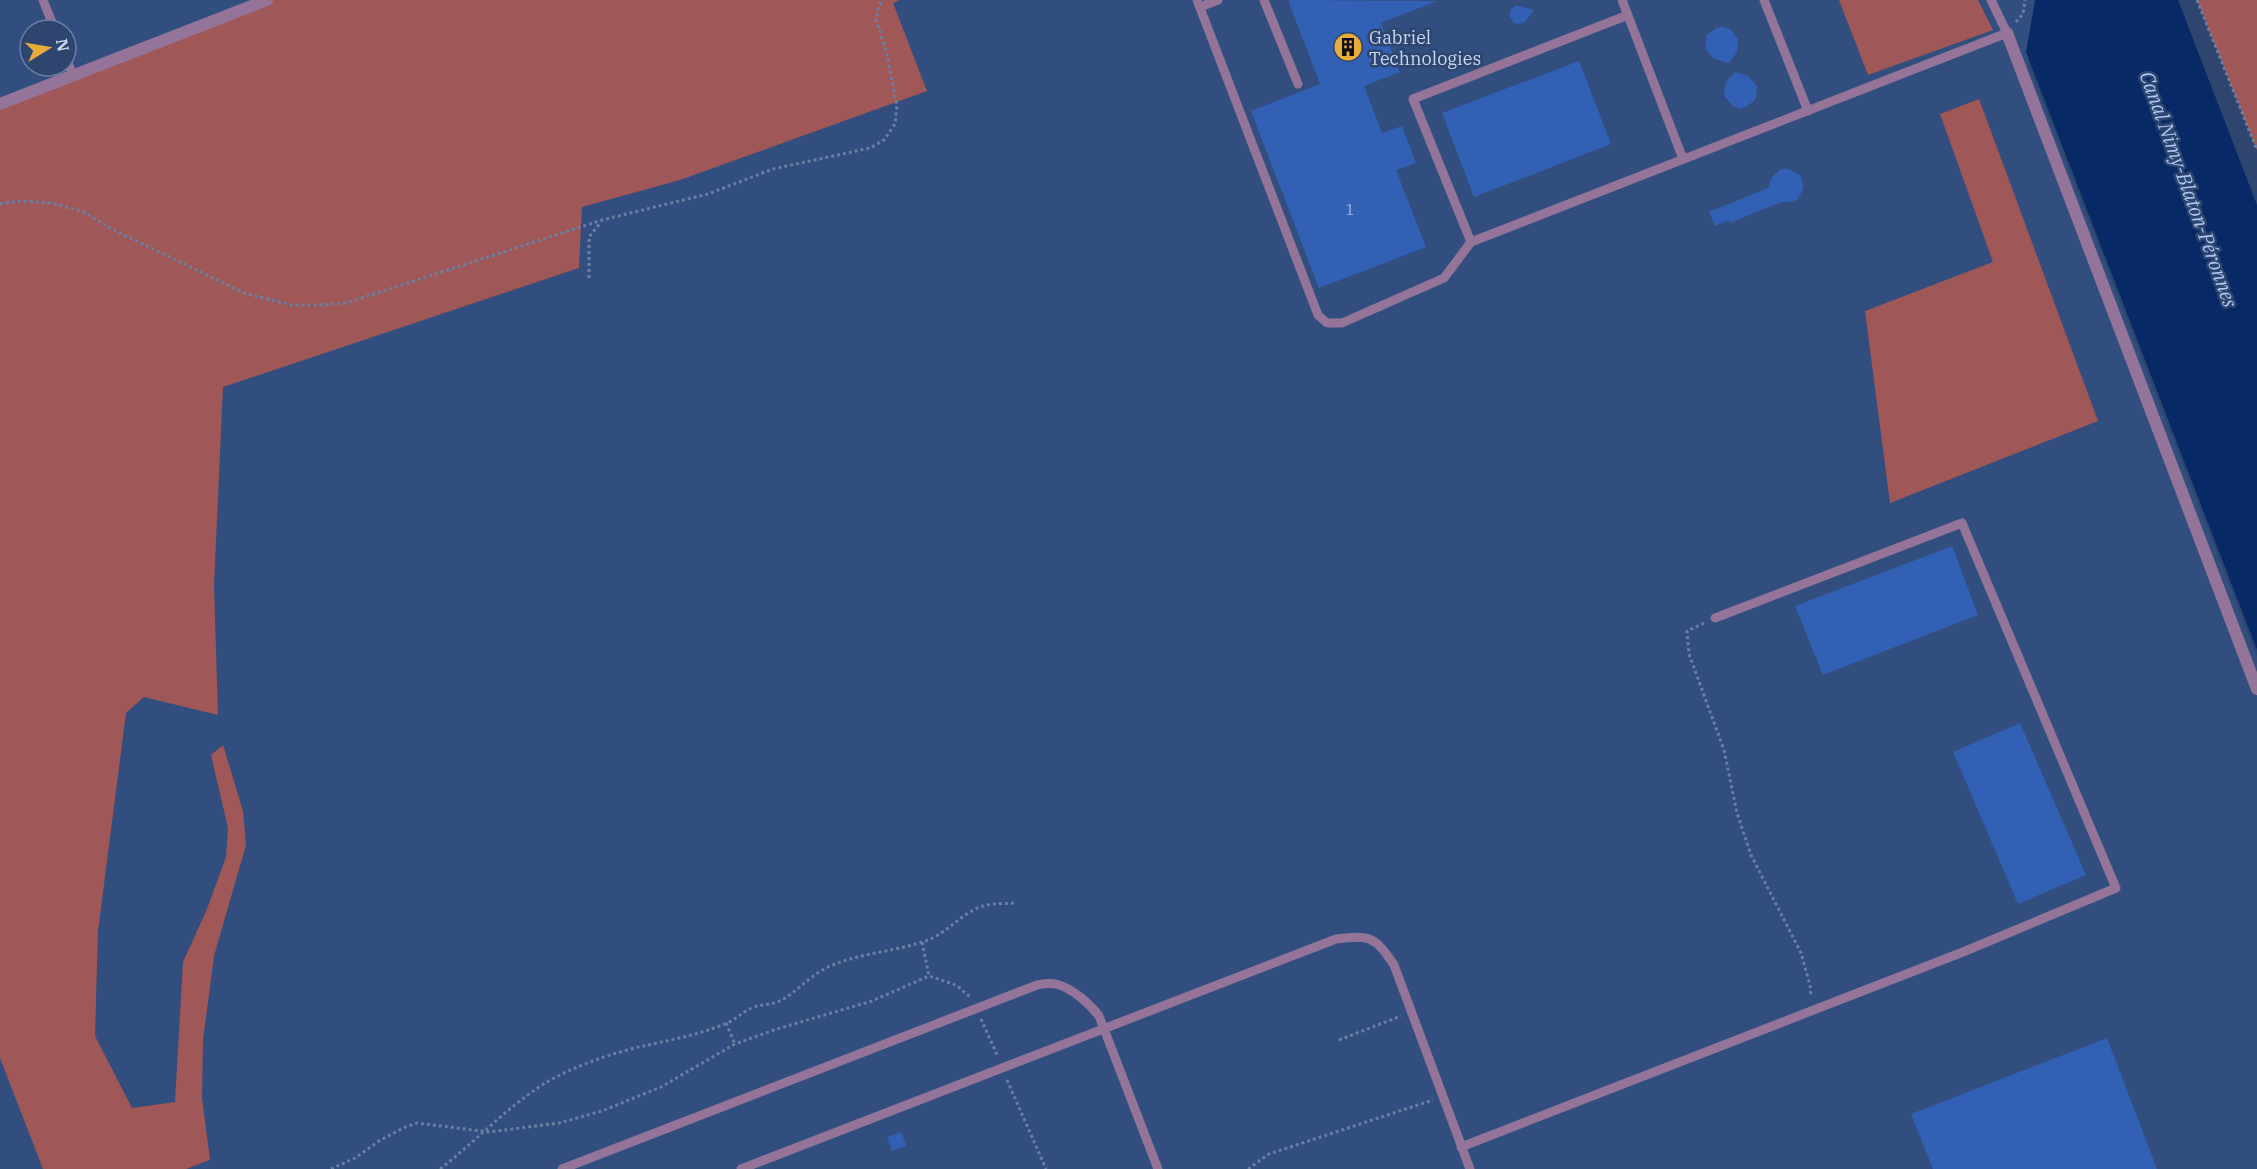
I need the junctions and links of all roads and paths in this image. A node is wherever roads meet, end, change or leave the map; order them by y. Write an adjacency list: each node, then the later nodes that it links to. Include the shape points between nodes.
1 (43, 0): 13 (lane)
2 (267, 0): 15 (street)
3 (884, 0): 23 (path, via 876,20 897,106 895,124 884,140 870,148 773,169 708,195)
4 (1218, 0): 11 (lane)
5 (1264, 0): 17 (lane)
6 (1622, 0): 12 (lane)
7 (1764, 0): 19 (lane)
8 (1991, 0): 14 (lane)
9 (2025, 0): 14 (path, via 2023,14)
10 (2197, 0): 20 (path)
11 (1199, 3): 24 (lane, via 1318,315 1327,323 1342,322 1444,279)
12 (1629, 15): 21 (lane); 24 (lane, via 1413,99)
13 (50, 18)
14 (2007, 33): 19 (lane); 27 (street)
15 (78, 73)
16 (65, 78): 18 (street)
17 (1298, 84)
18 (0, 104)
19 (1808, 111): 21 (lane)
20 (2257, 150)
21 (1683, 159): 24 (lane)
22 (0, 204): 23 (path, via 51,203 82,211 244,294 300,305 346,303)
23 (602, 220): 25 (path, via 589,237)
24 (1471, 242)
25 (589, 278)
26 (1715, 618): 32 (path, via 1687,631 1689,654 1724,750 1737,813 1751,855 1801,953); 32 (lane, via 1962,523 2116,888)
27 (2257, 689)
28 (1014, 903): 29 (path, via 983,906 945,932)
29 (922, 942): 30 (path); 34 (path, via 830,966 812,975 782,1000 756,1006)
30 (929, 976): 31 (path, via 956,985 969,996); 37 (path, via 872,1001)
31 (975, 1009): 35 (lane, via 1037,985 1055,984 1093,1007); 38 (path); 44 (lane)
32 (1812, 1010): 41 (lane)
33 (1411, 1012): 35 (lane, via 1394,965 1374,940 1361,936 1336,939); 36 (path); 39 (lane)
34 (726, 1023): 37 (path); 40 (path, via 575,1068 543,1085)
35 (1104, 1029): 38 (lane); 47 (lane)
36 (1339, 1040)
37 (735, 1044): 40 (path, via 661,1087 602,1111 559,1123)
38 (1003, 1068): 45 (lane); 46 (path)
39 (1443, 1096): 41 (lane); 48 (path, via 1269,1154)
40 (483, 1131): 42 (path, via 417,1123); 43 (path)
41 (1461, 1147): 49 (lane)
42 (331, 1169)
43 (440, 1169)
44 (562, 1169)
45 (741, 1169)
46 (1046, 1169)
47 (1158, 1169)
48 (1248, 1169)
49 (1470, 1169)

